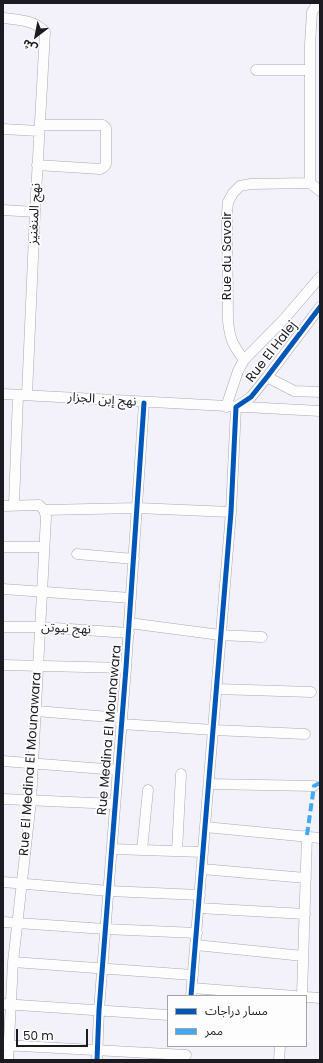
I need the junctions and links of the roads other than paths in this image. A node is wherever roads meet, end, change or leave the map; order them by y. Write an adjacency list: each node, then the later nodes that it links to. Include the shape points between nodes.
1 (318, 3): 4 (street, via 312,12)
2 (3, 18): 5 (street, نهج المنغنيز, via 34,23 45,32)
3 (256, 70): 4 (street)
4 (310, 70): 8 (street)
5 (40, 128): 6 (street); 7 (street, نهج المنغنيز); 7 (street, via 103,124 106,128 106,164 100,169)
6 (3, 129)
7 (37, 165): 11 (street, نهج المنغنيز)
8 (310, 183): 9 (street); 14 (street, Rue du Savoir, via 240,186 228,202 226,236 229,334 232,344)
9 (320, 190)
10 (3, 210): 11 (street)
11 (35, 212): 18 (street, نهج المنغنيز)
12 (320, 276): 14 (street, Rue El Halej, via 285,318)
13 (320, 307): 15 (street, Rue El Halej)
14 (244, 360): 20 (street, Rue El Halej, via 238,371)
15 (267, 377): 16 (street, via 294,391); 20 (street, Rue El Halej, via 251,397)
16 (320, 392)
17 (3, 394): 18 (street, نهج إبن الجزار)
18 (22, 395): 19 (street, نهج إبن الجزار); 22 (street, نهج المنغنيز)
19 (144, 403): 20 (street, نهج إبن الجزار); 24 (street, Rue Medina El Mounawara)
20 (231, 407): 21 (street, نهج إبن الجزار); 26 (street)
21 (320, 411)
22 (14, 505): 23 (street); 25 (street, via 39,506)
23 (3, 506)
24 (138, 508): 25 (street); 26 (street); 30 (street, Rue Medina El Mounawara)
25 (44, 510): 28 (street, Rue El Medina El Mounawara)
26 (231, 512): 37 (street)
27 (3, 547): 28 (street)
28 (44, 547): 32 (street, Rue El Medina El Mounawara)
29 (77, 554): 30 (street)
30 (134, 559): 33 (street, Rue Medina El Mounawara)
31 (3, 588): 32 (street)
32 (42, 591): 33 (street); 35 (street, Rue El Medina El Mounawara)
33 (131, 598): 36 (street, Rue Medina El Mounawara)
34 (3, 627): 35 (street, نهج نيوتن)
35 (40, 627): 36 (street, نهج نيوتن); 40 (street, Rue El Medina El Mounawara)
36 (129, 628): 37 (street, نهج نيوتن); 41 (street, Rue Medina El Mounawara)
37 (220, 635): 38 (street, نهج نيوتن); 42 (street)
38 (262, 637)
39 (3, 665): 40 (street)
40 (38, 665): 41 (street); 44 (street, Rue El Medina El Mounawara)
41 (126, 668): 45 (street, Rue Medina El Mounawara)
42 (217, 689): 43 (street); 46 (street)
43 (311, 692)
44 (36, 711): 45 (street); 49 (street, Rue El Medina El Mounawara)
45 (121, 721): 46 (street); 50 (street, Rue Medina El Mounawara)
46 (214, 730): 47 (street); 52 (street)
47 (305, 734)
48 (3, 761): 49 (street)
49 (33, 764): 50 (street); 56 (street, Rue El Medina El Mounawara)
50 (117, 770): 57 (street, Rue Medina El Mounawara)
51 (181, 774): 63 (street)
52 (209, 784): 53 (street); 58 (street)
53 (314, 786)
54 (148, 790): 62 (street)
55 (3, 799): 56 (street)
56 (31, 801): 57 (street); 68 (street, Rue El Medina El Mounawara)
57 (114, 804): 61 (street, Rue Medina El Mounawara)
58 (205, 828): 59 (street); 64 (street)
59 (307, 835): 60 (street); 66 (street)
60 (320, 838)
61 (112, 849): 62 (street); 69 (street, Rue Medina El Mounawara)
62 (142, 850): 63 (street)
63 (178, 851): 64 (street)
64 (203, 852): 65 (street)
65 (202, 869): 66 (street); 70 (street)
66 (306, 878): 72 (street)
67 (3, 882): 68 (street)
68 (22, 883): 69 (street); 74 (street, Rue El Medina El Mounawara)
69 (109, 891): 70 (street); 75 (street, Rue Medina El Mounawara)
70 (200, 895): 71 (street)
71 (199, 908): 72 (street); 76 (street)
72 (305, 914): 78 (street)
73 (3, 922): 74 (street)
74 (17, 924): 75 (street); 79 (street, Rue El Medina El Mounawara)
75 (105, 929): 76 (street); 80 (street, Rue Medina El Mounawara)
76 (197, 933): 77 (street)
77 (196, 945): 78 (street); 81 (street)
78 (303, 956): 84 (street)
79 (13, 962): 80 (street); 87 (street, Rue El Medina El Mounawara)
80 (102, 968): 81 (street); 88 (street, Rue Medina El Mounawara)
81 (193, 975): 82 (street)
82 (192, 992): 83 (street)
83 (261, 995)
84 (302, 995)
85 (307, 997): 86 (street)
86 (320, 998)
87 (7, 1005): 88 (street); 90 (street, Rue El Medina El Mounawara)
88 (99, 1010): 89 (street); 93 (street, Rue Medina El Mounawara)
89 (167, 1015)
90 (6, 1045): 93 (street); 94 (street, Rue El Medina El Mounawara)
91 (280, 1047): 95 (street)
92 (187, 1054): 93 (street)
93 (97, 1055)
94 (8, 1060)
95 (279, 1060)

